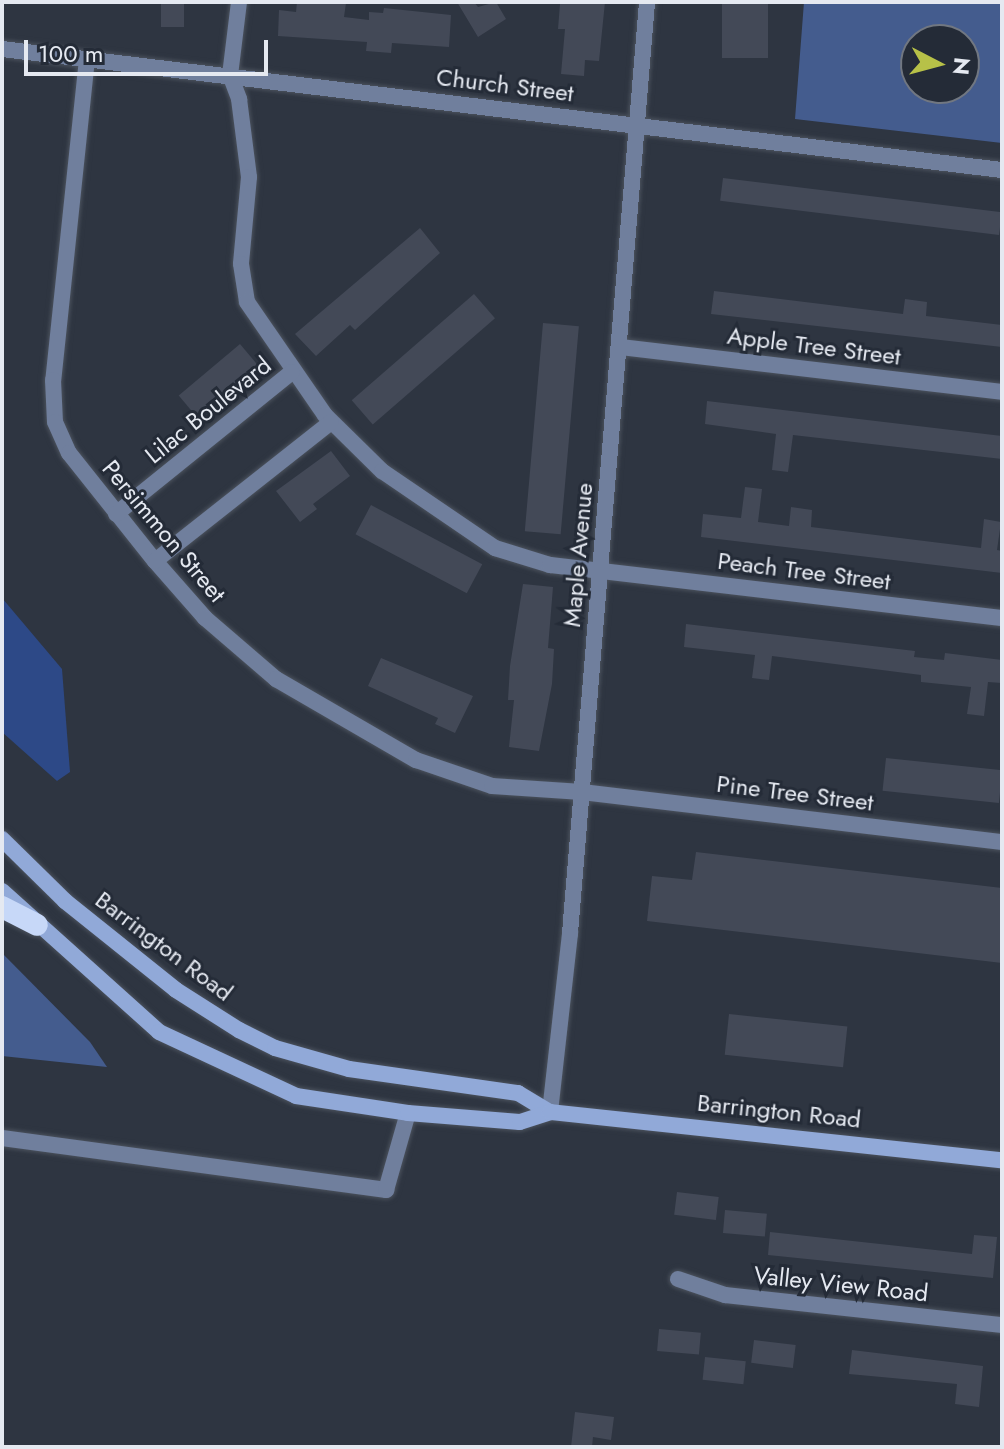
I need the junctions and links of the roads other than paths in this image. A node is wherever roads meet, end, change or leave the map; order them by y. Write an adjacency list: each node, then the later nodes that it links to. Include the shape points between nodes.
1 (239, 2): 5 (street)
2 (647, 2): 6 (street, Maple Avenue)
3 (2, 49): 4 (street, Church Street)
4 (87, 59): 5 (street, Church Street); 12 (street, Persimmon Street, via 53,380 55,422 69,453)
5 (230, 75): 6 (street, Church Street); 9 (street, Peach Tree Street, via 239,99 249,177 241,264 247,302)
6 (636, 126): 7 (street, Church Street); 8 (street, Maple Avenue)
7 (1002, 170)
8 (620, 347): 10 (street, Apple Tree Street); 14 (street, Maple Avenue)
9 (292, 372): 11 (street, Peach Tree Street); 12 (street, Lilac Boulevard)
10 (1002, 392)
11 (331, 422): 13 (street); 14 (street, Peach Tree Street, via 382,471 495,548 550,565)
12 (116, 514): 13 (street, Persimmon Street)
13 (155, 561): 16 (street, Persimmon Street, via 205,618 276,679 353,727 416,760 492,786)
14 (601, 571): 15 (street, Peach Tree Street); 16 (street, Maple Avenue)
15 (1002, 618)
16 (582, 792): 18 (street, Pine Tree Street); 22 (street, Maple Avenue)
17 (2, 839): 22 (main road, Barrington Road, via 65,901 176,990 275,1048 349,1069 518,1093)
18 (1002, 842)
19 (2, 891): 21 (main road, Barrington Road)
20 (2, 907): 21 (highway)
21 (37, 925): 23 (main road, Barrington Road, via 159,1032 223,1066 296,1096)
22 (550, 1112): 23 (main road, Barrington Road, via 520,1122); 25 (main road, Barrington Road)
23 (408, 1113): 24 (street, via 386,1190)
24 (2, 1138)
25 (1002, 1160)
26 (678, 1279): 27 (street, Valley View Road, via 725,1295)
27 (1002, 1325)

